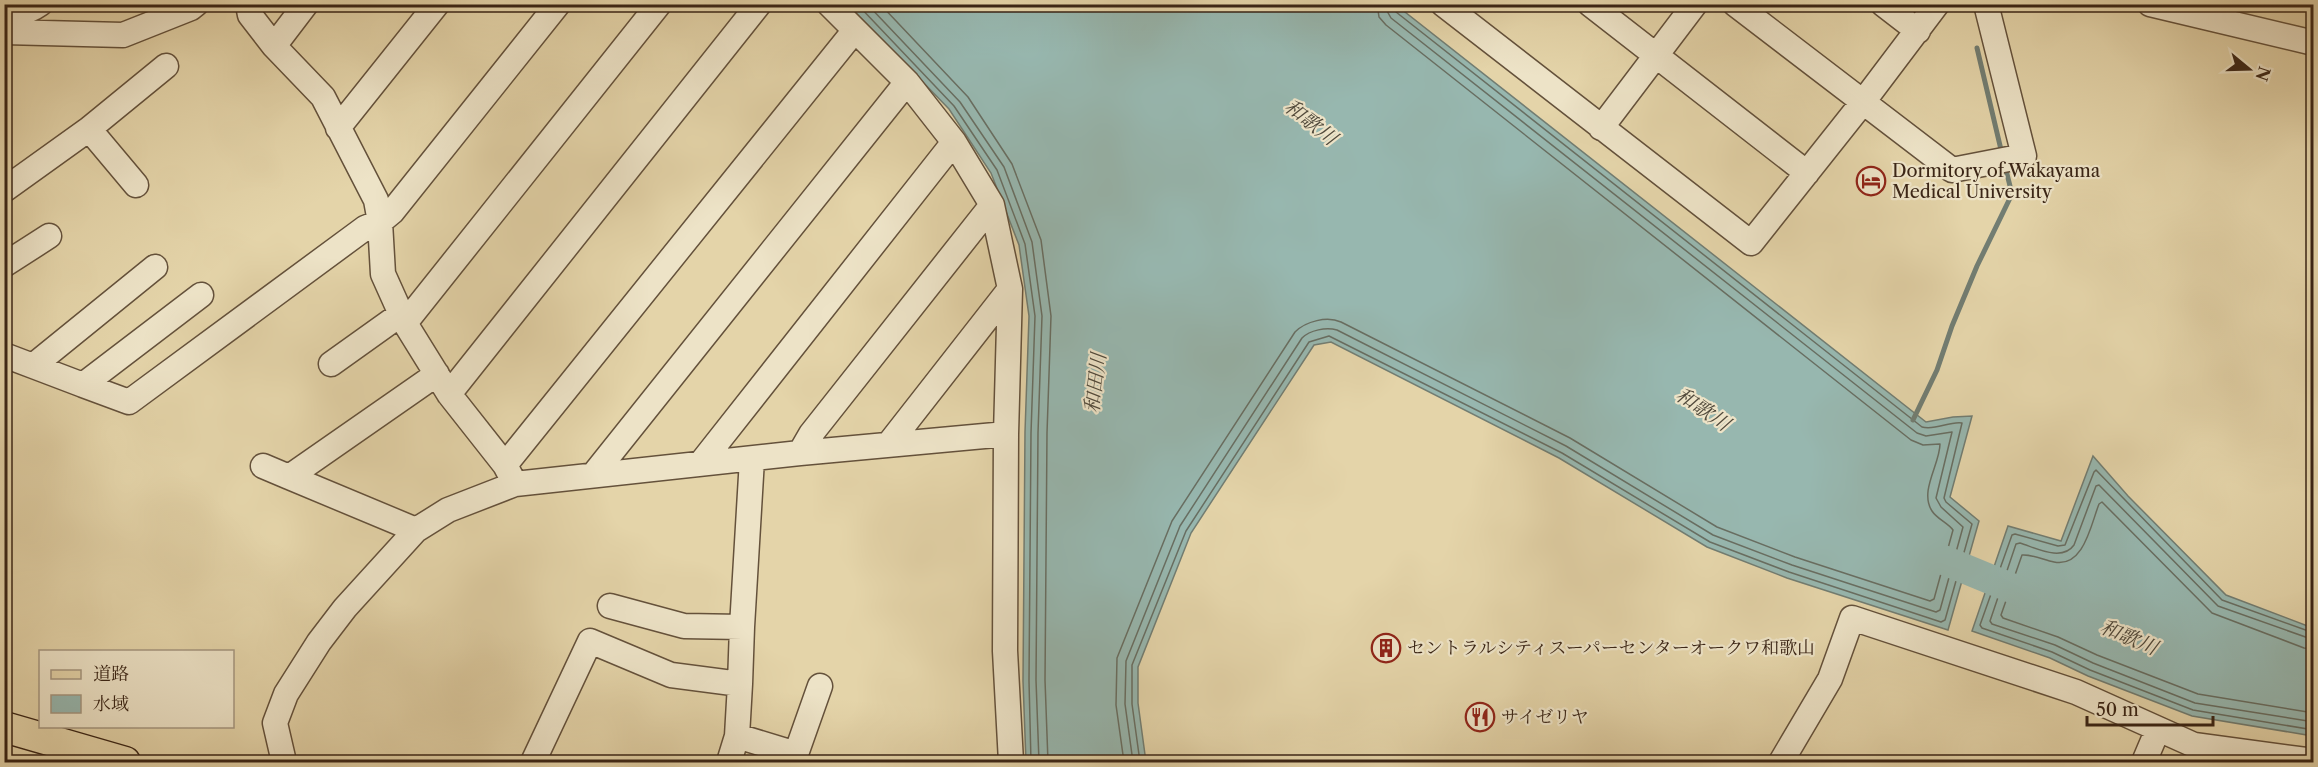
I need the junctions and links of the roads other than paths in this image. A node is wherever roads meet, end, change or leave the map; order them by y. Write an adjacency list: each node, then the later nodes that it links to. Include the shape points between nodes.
1 (40, 4): 18 (street, via 26,12)
2 (196, 4): 21 (street, via 123,35)
3 (251, 4): 23 (street, via 250,15)
4 (306, 4): 23 (street)
5 (438, 4): 28 (street)
6 (558, 4): 36 (street)
7 (659, 4): 42 (street)
8 (759, 4): 46 (street)
9 (829, 4): 19 (street)
10 (1443, 4): 29 (street)
11 (1590, 4): 24 (street)
12 (1695, 4): 24 (street)
13 (1735, 4): 27 (street)
14 (1883, 4): 20 (street)
15 (1937, 4): 20 (street)
16 (1986, 4): 27 (street, via 2024,156 1952,170)
17 (2160, 6): 22 (street)
18 (4, 8)
19 (855, 30): 26 (street); 54 (street)
20 (1917, 31): 27 (street)
21 (4, 32)
22 (2313, 43)
23 (274, 46): 28 (street, via 323,97)
24 (1656, 55): 29 (street); 32 (street)
25 (166, 66): 30 (street)
26 (907, 82): 31 (street); 55 (street)
27 (1863, 102): 32 (street)
28 (338, 128): 36 (street, via 376,200)
29 (1601, 128): 32 (street, via 1751,243)
30 (89, 129): 33 (street); 34 (street)
31 (954, 142): 35 (street); 52 (street)
32 (1807, 173)
33 (136, 185)
34 (4, 190)
35 (992, 205): 40 (street); 50 (street)
36 (380, 222): 42 (street, via 383,274); 47 (street, via 366,228 129,402)
37 (49, 236): 38 (street)
38 (4, 265)
39 (155, 267): 45 (street)
40 (1010, 289): 48 (street); 49 (street)
41 (201, 295): 47 (street)
42 (403, 319): 44 (street); 46 (street)
43 (4, 355): 45 (street)
44 (331, 364)
45 (33, 366): 47 (street)
46 (443, 384): 54 (street); 56 (street)
47 (83, 385)
48 (1006, 434): 49 (street); 72 (street, via 1005,651)
49 (888, 446): 50 (street)
50 (800, 453): 51 (street)
51 (752, 459): 52 (street); 59 (street)
52 (701, 463): 55 (street)
53 (263, 466): 56 (street)
54 (510, 474): 55 (street); 57 (street)
55 (594, 474)
56 (289, 477): 57 (street)
57 (416, 530): 69 (street, via 345,608 286,694 275,723)
58 (610, 606): 59 (street, via 684,626)
59 (742, 627): 60 (street)
60 (740, 684): 64 (street); 70 (street, via 670,675 590,641)
61 (820, 686): 64 (street, via 796,754)
62 (4, 727): 68 (main road)
63 (2158, 729): 66 (street, via 2194,745); 73 (street, via 2076,692 1852,618 1830,680); 74 (street)
64 (737, 736): 71 (street)
65 (4, 748): 67 (main road)
66 (2313, 760)
67 (54, 762)
68 (126, 762)
69 (284, 762)
70 (533, 762)
71 (729, 762)
72 (1011, 762)
73 (1781, 762)
74 (2144, 762)

